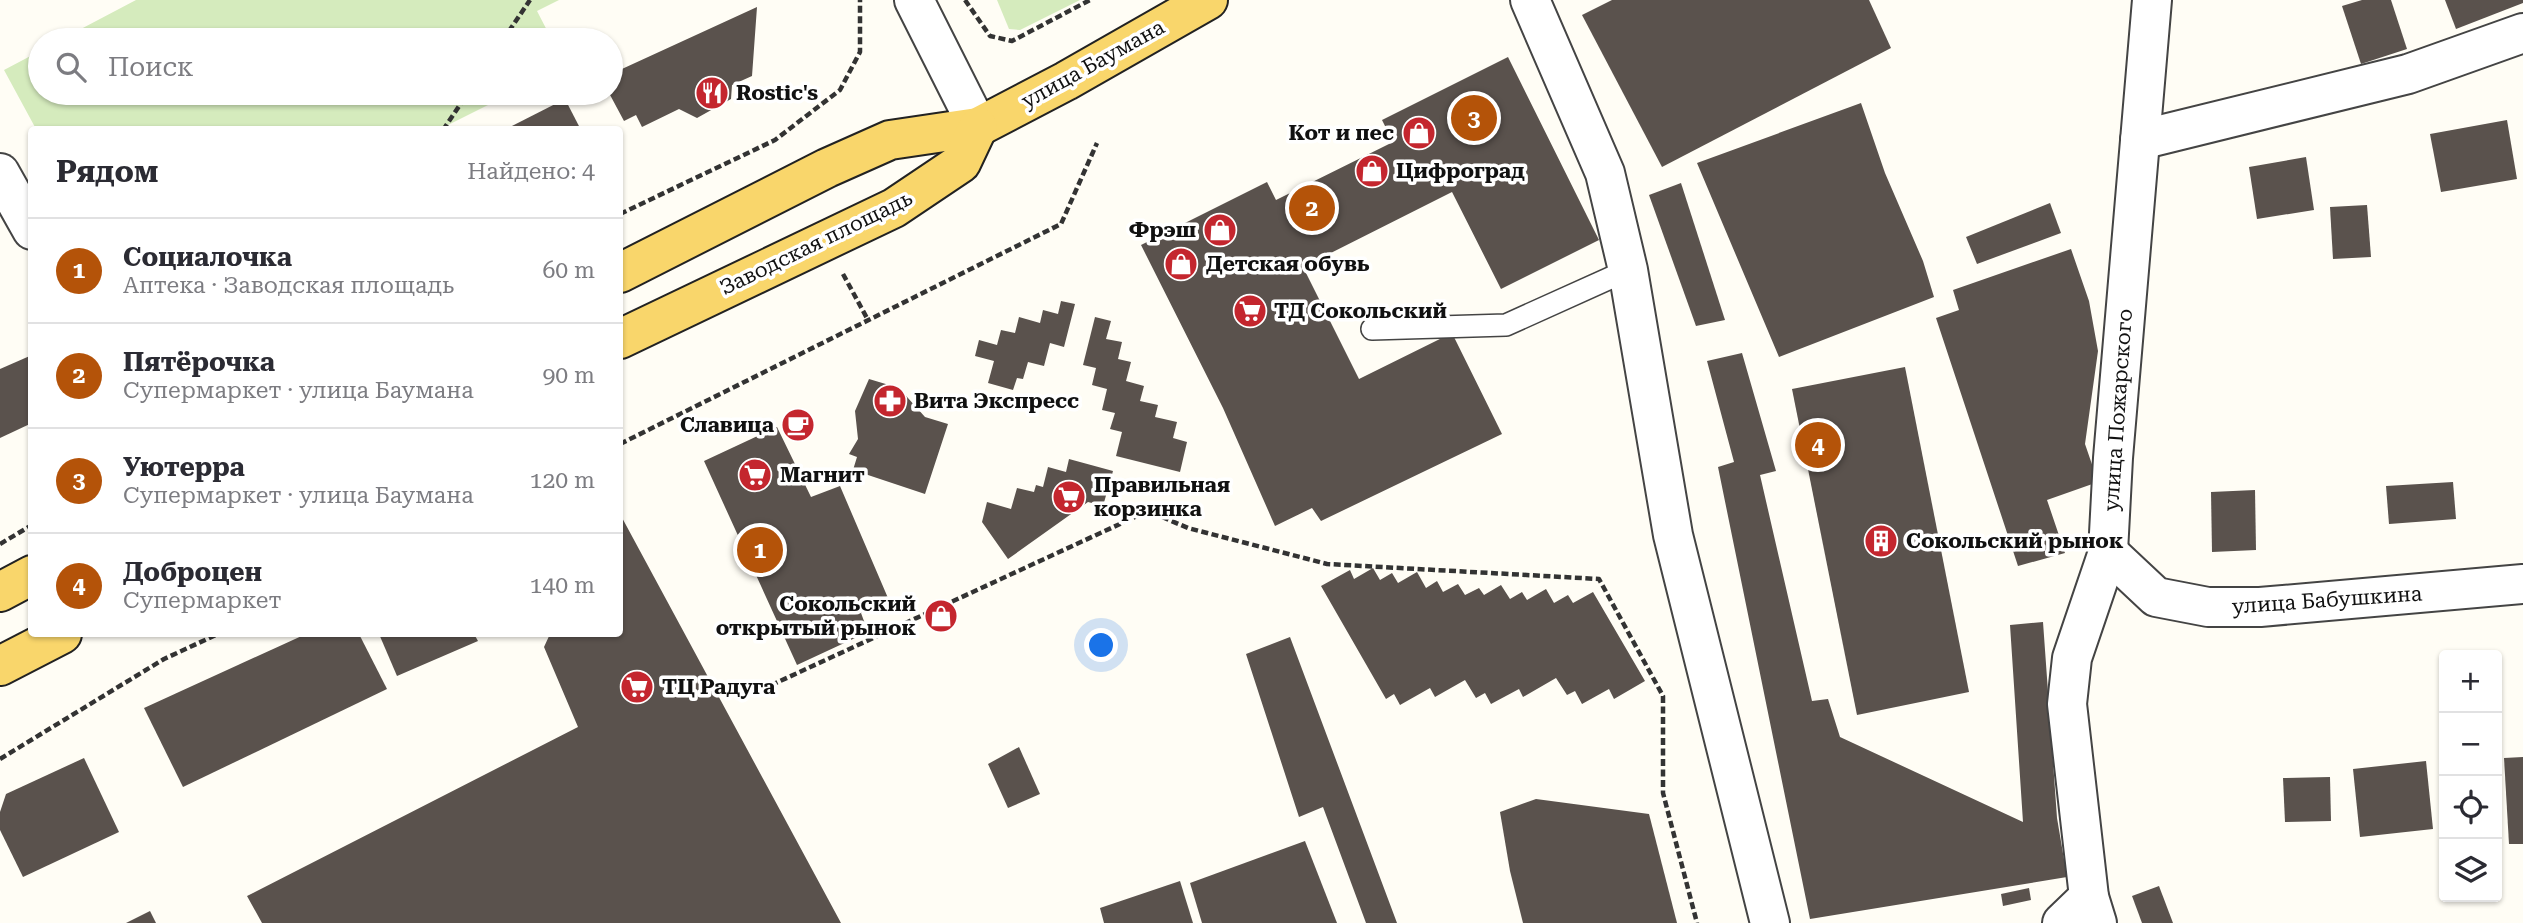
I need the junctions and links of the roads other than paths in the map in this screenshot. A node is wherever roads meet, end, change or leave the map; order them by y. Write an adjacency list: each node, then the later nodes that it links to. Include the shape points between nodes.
1 (914, 0): 6 (street)
2 (1208, 0): 6 (main road, улица Баумана)
3 (1530, 0): 10 (street, via 1605,173)
4 (2152, 0): 7 (street, улица Пожарского)
5 (2523, 33): 7 (street, via 2408,74)
6 (978, 127): 11 (main road, via 890,140); 13 (main road, Заводская площадь, via 961,163 894,208)
7 (2140, 140): 14 (street, улица Пожарского)
8 (0, 173): 9 (street)
9 (28, 223)
10 (1628, 270): 12 (lane, via 1506,325); 19 (street, via 1673,535)
11 (623, 271)
12 (1372, 329)
13 (623, 338)
14 (2108, 552): 15 (street, улица Бабушкина, via 2156,597 2208,607 2260,607); 18 (street, улица Пожарского, via 2071,658 2067,704)
15 (2523, 584)
16 (56, 637): 17 (main road)
17 (0, 666)
18 (2083, 914)
19 (1770, 923)

